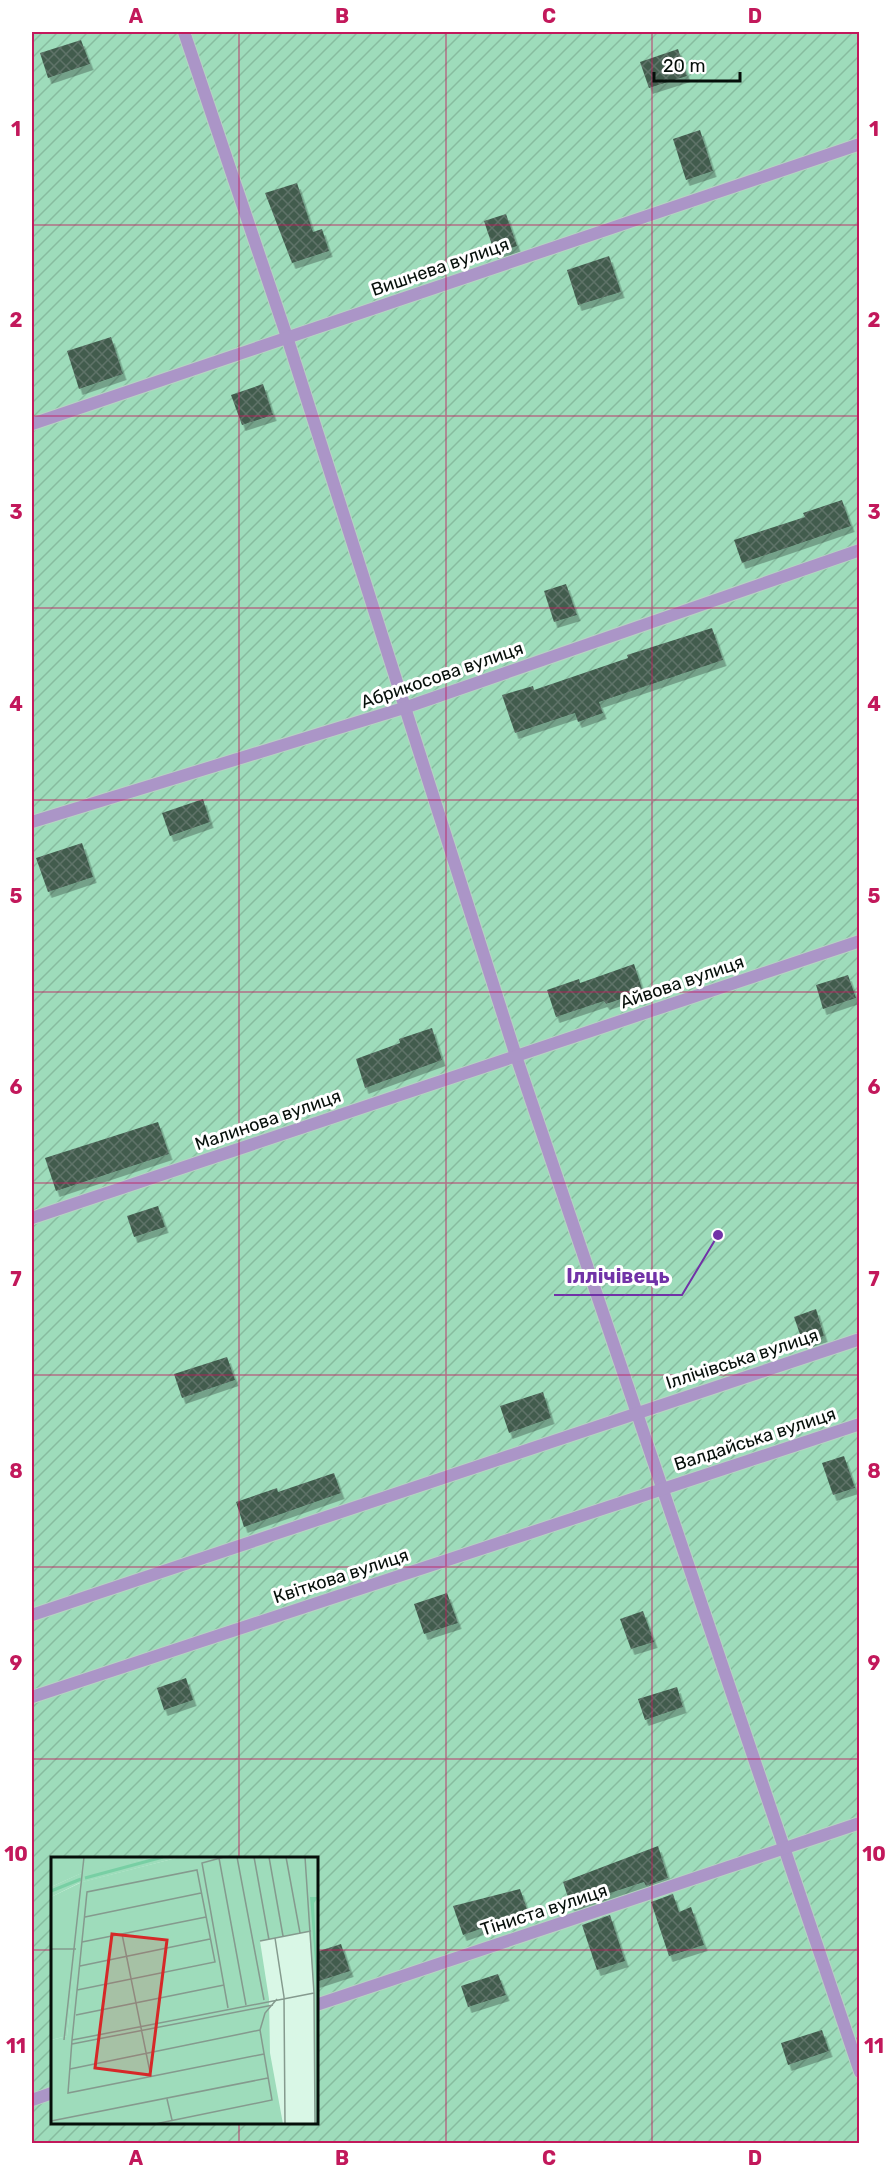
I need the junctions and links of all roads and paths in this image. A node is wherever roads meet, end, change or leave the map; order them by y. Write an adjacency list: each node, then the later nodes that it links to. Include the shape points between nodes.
1 (184, 32): 3 (lane)
2 (860, 144): 3 (lane, Вишнева вулиця)
3 (287, 337): 4 (lane, Вишнева вулиця); 6 (lane)
4 (32, 424)
5 (860, 550): 6 (lane, Абрикосова вулиця)
6 (407, 707): 7 (lane, Абрикосова вулиця); 9 (lane)
7 (32, 822)
8 (860, 941): 9 (lane, Айвова вулиця)
9 (516, 1056): 10 (lane, Малинова вулиця); 12 (lane)
10 (32, 1218)
11 (860, 1339): 12 (lane, Іллічівська вулиця)
12 (637, 1413): 14 (lane); 15 (lane, Іллічівська вулиця)
13 (860, 1424): 14 (lane, Валдайська вулиця)
14 (662, 1490): 16 (lane, Квіткова вулиця); 18 (lane)
15 (32, 1615)
16 (32, 1697)
17 (860, 1823): 18 (lane, Тіниста вулиця)
18 (784, 1849): 19 (lane, Тіниста вулиця); 20 (lane)
19 (318, 2004)
20 (860, 2072)
21 (51, 2093): 22 (lane)
22 (32, 2100)

